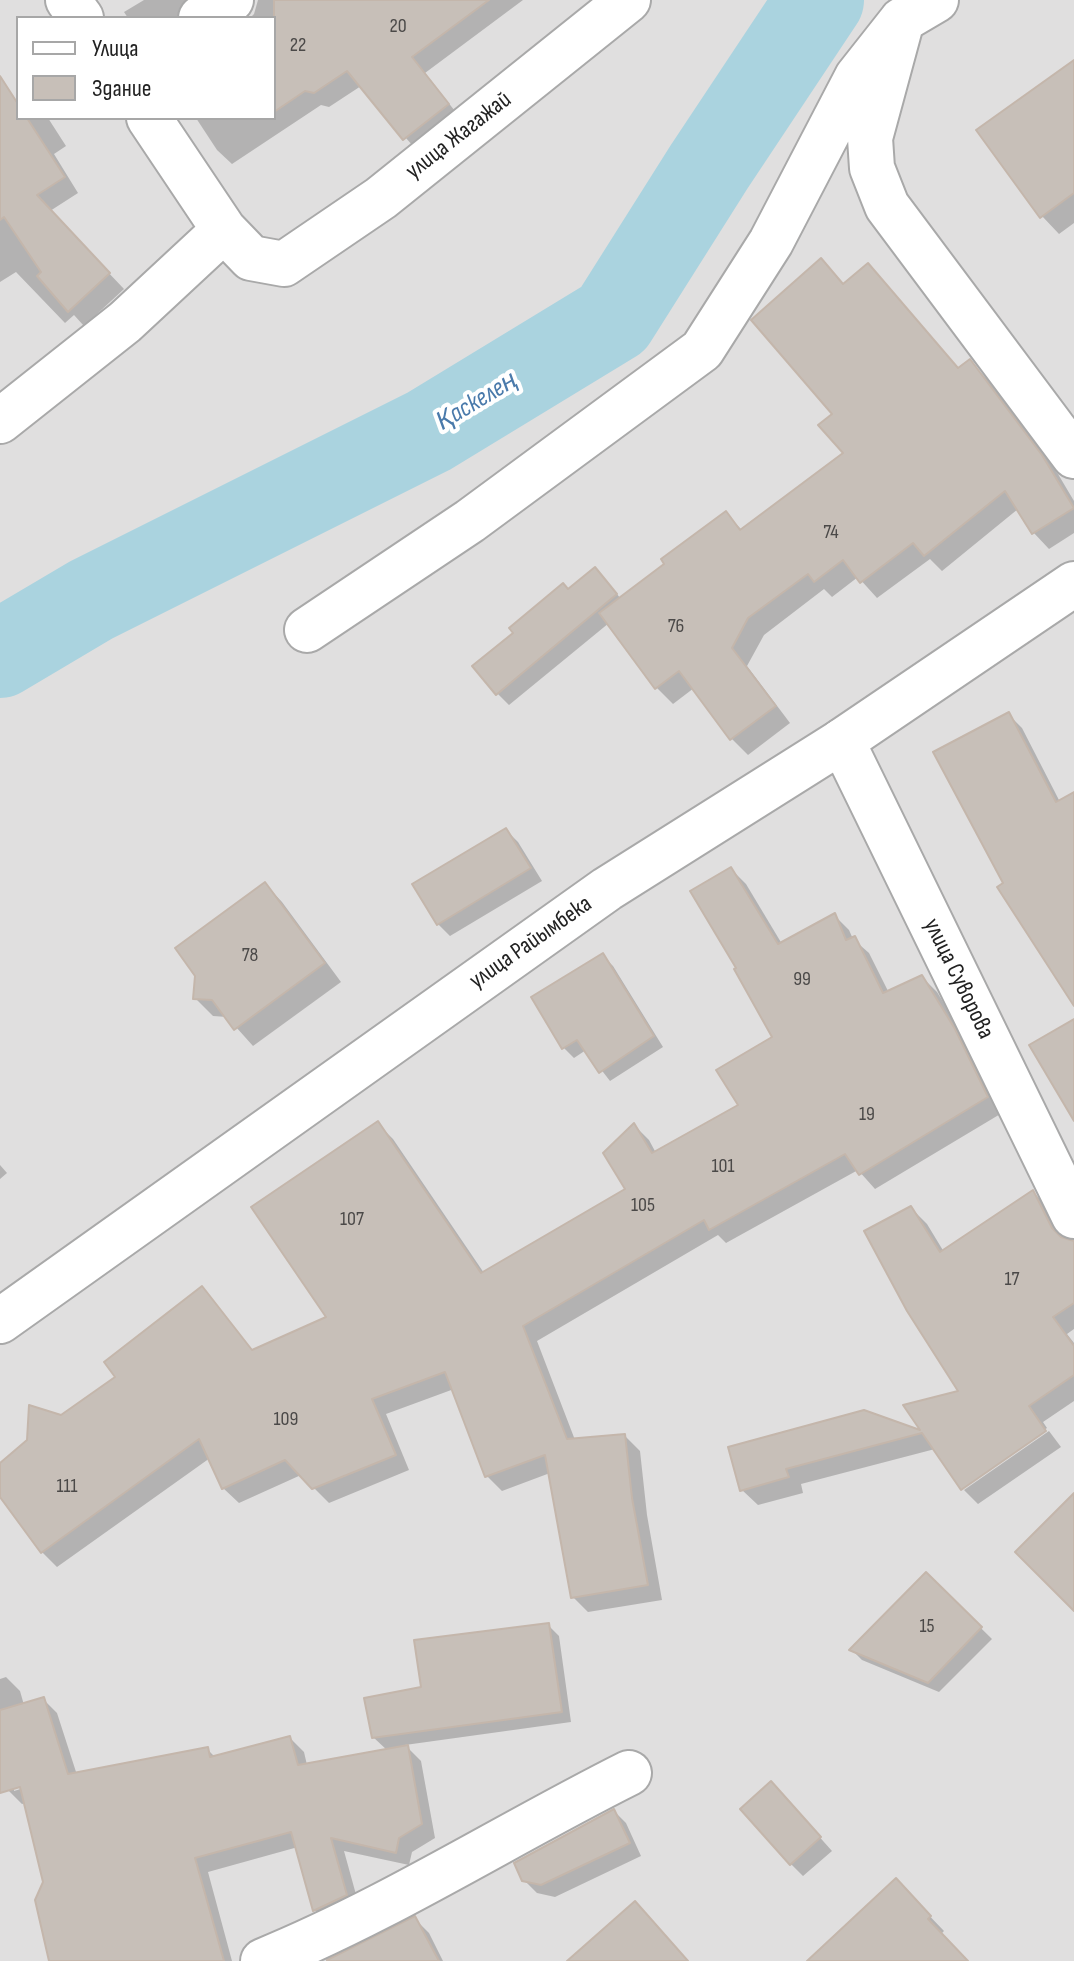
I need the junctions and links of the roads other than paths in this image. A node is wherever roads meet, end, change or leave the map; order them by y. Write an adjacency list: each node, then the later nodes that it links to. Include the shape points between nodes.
1 (231, 0): 4 (street)
2 (628, 0): 6 (street, улица Жагажай, via 381,198 284,264 251,258)
3 (919, 10): 8 (street, via 870,138 872,168 887,206); 10 (street, via 857,77 771,242 702,350 470,521)
4 (204, 16)
5 (150, 120): 6 (street)
6 (224, 230): 7 (street, via 125,322)
7 (0, 421)
8 (1074, 456)
9 (1074, 584): 11 (street, улица Райымбека)
10 (307, 630)
11 (842, 741): 12 (street, улица Суворова); 13 (street, улица Райымбека, via 607,889)
12 (1074, 1216)
13 (0, 1321)
14 (629, 1773): 15 (street, via 319,1938)
15 (263, 1961)

